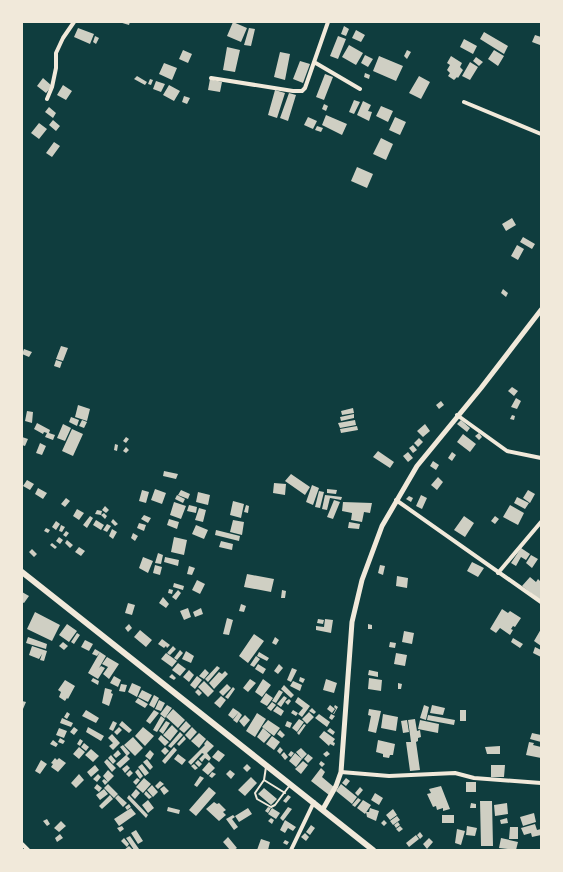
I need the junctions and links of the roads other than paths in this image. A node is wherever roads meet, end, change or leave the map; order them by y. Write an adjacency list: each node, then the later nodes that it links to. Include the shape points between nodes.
1 (74, 22): 6 (street, via 56,53 56,68)
2 (328, 22): 3 (street)
3 (314, 62): 4 (street, via 305,88 298,92); 5 (street)
4 (211, 78)
5 (360, 89)
6 (47, 99)
7 (464, 102): 8 (street)
8 (541, 134)
9 (541, 310): 10 (street)
10 (457, 415): 11 (street, via 507,451); 12 (street, via 417,466)
11 (541, 458)
12 (396, 500): 15 (street); 18 (street, via 372,550 352,622)
13 (541, 522): 15 (street)
14 (22, 572): 17 (main road)
15 (498, 573): 16 (street)
16 (541, 602)
17 (265, 764): 19 (lane); 21 (main road)
18 (341, 772): 20 (street, via 389,776 455,773 474,778); 24 (street)
19 (264, 780): 22 (lane); 22 (lane, via 255,793 257,799 271,807 279,803)
20 (541, 783)
21 (290, 784): 22 (lane); 23 (main road)
22 (284, 793)
23 (314, 802): 24 (main road); 27 (street)
24 (323, 809): 28 (main road)
25 (22, 844): 26 (street)
26 (28, 850)
27 (291, 850)
28 (373, 850)

